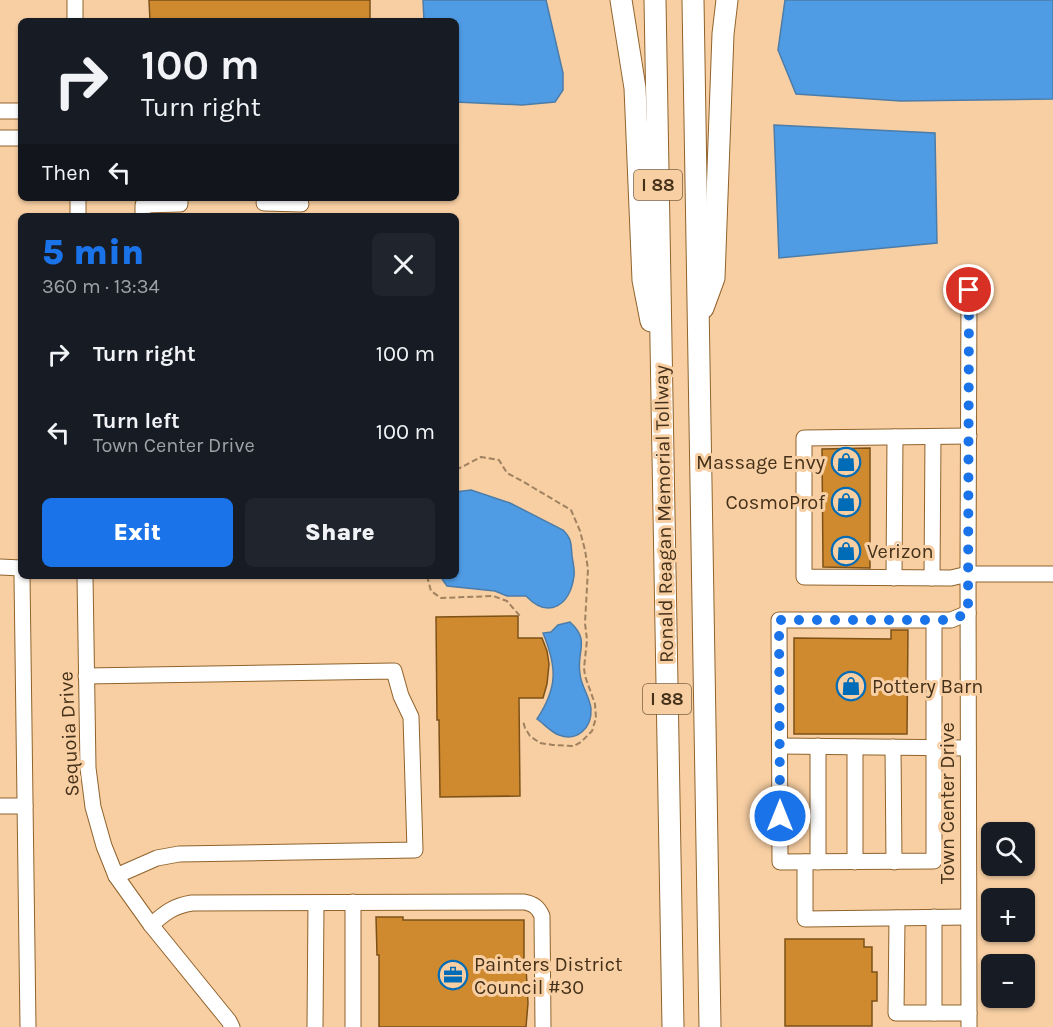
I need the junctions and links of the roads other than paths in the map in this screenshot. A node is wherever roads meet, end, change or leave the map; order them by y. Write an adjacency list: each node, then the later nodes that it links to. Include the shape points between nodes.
1 (75, 0): 6 (street)
2 (621, 0): 17 (highway, via 635,88 643,280)
3 (655, 0): 17 (highway, Ronald Reagan Memorial Tollway / I 88)
4 (693, 0): 16 (highway, Ronald Reagan Memorial Tollway / I 88)
5 (728, 0): 16 (highway, via 723,34 714,279)
6 (75, 18)
7 (0, 111): 8 (street)
8 (18, 111)
9 (0, 138): 10 (street)
10 (18, 138)
11 (180, 201): 14 (street, via 143,205)
12 (264, 206): 13 (street)
13 (303, 206)
14 (143, 213)
15 (969, 290): 19 (street, Town Center Drive)
16 (698, 323): 58 (highway, Ronald Reagan Memorial Tollway / I 88)
17 (661, 370): 57 (highway, Ronald Reagan Memorial Tollway / I 88)
18 (933, 436): 19 (street); 20 (street); 26 (street)
19 (969, 436): 24 (street, Town Center Drive)
20 (895, 437): 25 (street); 25 (street, via 804,438 804,577)
21 (0, 567): 22 (street)
22 (18, 567)
23 (1053, 573): 24 (street)
24 (968, 574): 26 (street); 29 (street, Town Center Drive)
25 (894, 578): 26 (street)
26 (932, 578)
27 (22, 579): 39 (street)
28 (85, 579): 31 (street, Sequoia Drive)
29 (968, 613): 30 (street, via 951,620); 37 (street, Town Center Drive)
30 (933, 620): 32 (street, via 779,620); 36 (street)
31 (86, 675): 43 (street, Sequoia Drive, via 93,807); 43 (street, via 394,671 400,696 411,717 416,850 179,854 157,858)
32 (780, 746): 33 (street); 40 (street, via 780,862)
33 (818, 746): 34 (street); 40 (street)
34 (855, 747): 35 (street); 41 (street)
35 (893, 747): 36 (street); 42 (street)
36 (933, 748): 37 (street); 42 (street, via 933,861)
37 (968, 748): 47 (street, Town Center Drive)
38 (0, 806): 39 (street)
39 (25, 806): 52 (street)
40 (811, 862): 41 (street); 48 (street, via 805,919)
41 (855, 862): 42 (street)
42 (894, 862)
43 (116, 876): 49 (street, Sequoia Drive)
44 (353, 902): 45 (street); 55 (street); 56 (street, via 533,904 542,916)
45 (316, 903): 49 (street, via 192,903 179,905); 54 (street)
46 (934, 917): 47 (street); 48 (street); 50 (street)
47 (968, 917): 51 (street, Town Center Drive)
48 (897, 918): 50 (street, via 896,1013)
49 (150, 926): 53 (street, Sequoia Drive)
50 (934, 1013): 51 (street)
51 (969, 1020)
52 (28, 1027)
53 (232, 1027)
54 (315, 1027)
55 (353, 1027)
56 (543, 1027)
57 (673, 1027)
58 (710, 1027)

